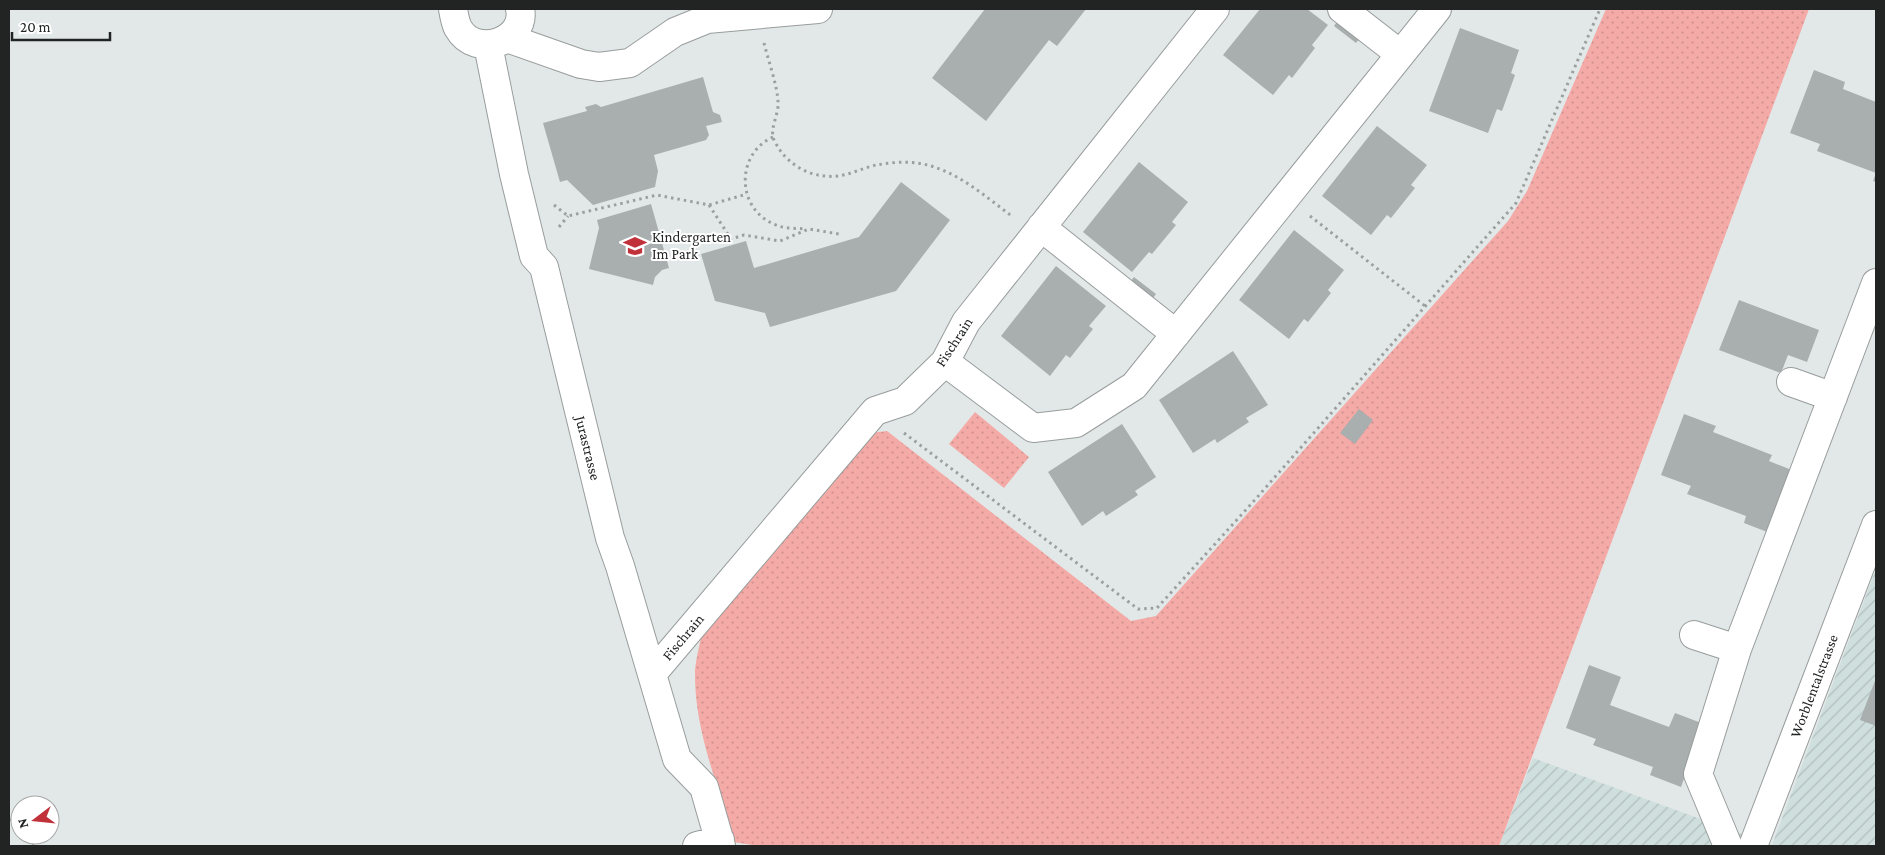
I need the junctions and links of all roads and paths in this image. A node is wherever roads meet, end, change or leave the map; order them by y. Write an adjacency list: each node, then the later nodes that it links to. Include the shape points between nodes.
1 (453, 9): 9 (street, via 456,26 463,36 475,44)
2 (520, 9): 9 (street, via 522,15 516,28)
3 (818, 9): 8 (street)
4 (1214, 9): 16 (street, Fischrain)
5 (1342, 9): 10 (street)
6 (1436, 9): 10 (street)
7 (1600, 9): 20 (path, via 1516,203)
8 (768, 14): 9 (street, via 721,17 692,24 630,63 580,64); 11 (path, via 763,36 778,103)
9 (497, 42): 29 (street, Jurastrasse, via 514,174 534,256 544,267 610,538)
10 (1400, 54): 13 (street)
11 (772, 137): 12 (path, via 756,148 749,158 744,182); 16 (path, via 788,160 816,175 840,176 896,162 936,167 956,175 1010,214 1023,214)
12 (746, 194): 15 (path); 17 (path, via 763,218 776,225)
13 (1286, 197): 20 (path); 21 (street)
14 (552, 204): 15 (path, via 568,216 657,195)
15 (709, 205): 17 (path, via 731,239 744,235 780,241)
16 (1042, 227): 21 (street); 22 (street, Fischrain, via 966,322)
17 (810, 229): 18 (path)
18 (839, 234)
19 (1876, 283): 24 (street)
20 (1425, 306): 25 (path, via 1157,608 1138,609)
21 (1176, 334): 22 (street, via 1134,386 1076,423 1033,428)
22 (945, 362): 25 (street, Fischrain, via 904,401)
23 (1791, 382): 24 (street)
24 (1833, 397): 28 (street)
25 (875, 411): 29 (street, Fischrain)
26 (1876, 526): 32 (street, Worblentalstrasse)
27 (1694, 635): 28 (street)
28 (1737, 649): 31 (street, via 1698,774)
29 (652, 674): 30 (street, Jurastrasse, via 677,758 704,787)
30 (713, 844)
31 (1728, 846)
32 (1753, 846)

